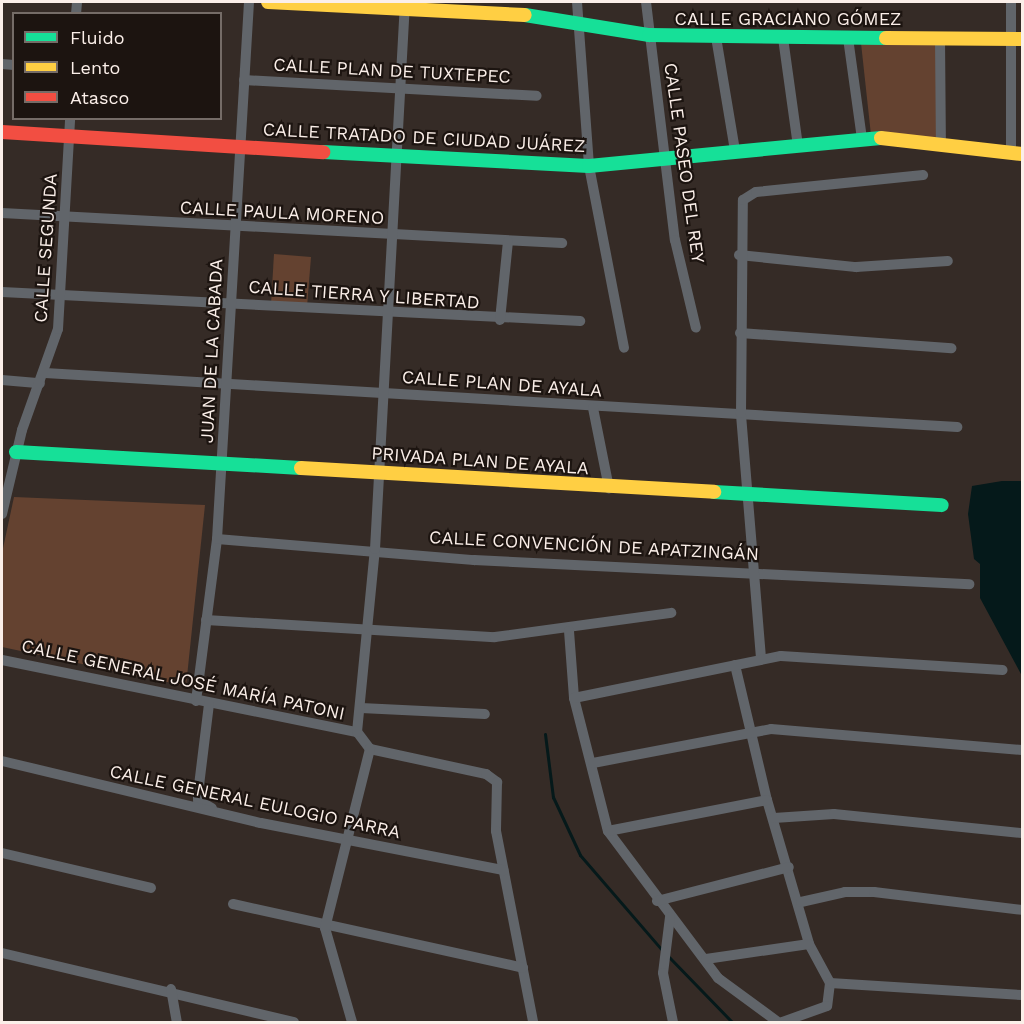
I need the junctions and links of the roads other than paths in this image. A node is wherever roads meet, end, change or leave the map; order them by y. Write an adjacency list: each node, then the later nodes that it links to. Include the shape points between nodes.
1 (249, 2): 14 (street, JUAN DE LA CABADA)
2 (268, 2): 6 (street, CALLE GRACIANO GÓMEZ)
3 (577, 2): 7 (street)
4 (646, 2): 8 (street, CALLE PASEO DEL REY)
5 (1011, 2): 13 (street)
6 (405, 6): 7 (street, CALLE GRACIANO GÓMEZ); 15 (street)
7 (578, 20): 8 (street, CALLE GRACIANO GÓMEZ); 28 (street)
8 (650, 35): 9 (street, CALLE GRACIANO GÓMEZ); 27 (street, CALLE PASEO DEL REY)
9 (716, 37): 10 (street, CALLE GRACIANO GÓMEZ); 24 (street)
10 (783, 38): 11 (street, CALLE GRACIANO GÓMEZ); 23 (street)
11 (848, 38): 12 (street, CALLE GRACIANO GÓMEZ); 20 (street)
12 (940, 38): 13 (street, CALLE GRACIANO GÓMEZ); 21 (street)
13 (1016, 39): 25 (street)
14 (244, 80): 15 (street, CALLE PLAN DE TUXTEPEC); 22 (street, JUAN DE LA CABADA)
15 (400, 87): 16 (street, CALLE PLAN DE TUXTEPEC); 26 (street)
16 (537, 96)
17 (70, 120): 19 (street, CALLE SEGUNDA)
18 (2, 132): 19 (street, CALLE TRATADO DE CIUDAD JUÁREZ)
19 (69, 136): 22 (street, CALLE TRATADO DE CIUDAD JUÁREZ); 31 (street, CALLE SEGUNDA)
20 (862, 140): 21 (street, CALLE TRATADO DE CIUDAD JUÁREZ); 23 (street, CALLE TRATADO DE CIUDAD JUÁREZ)
21 (941, 143): 25 (street, CALLE TRATADO DE CIUDAD JUÁREZ)
22 (240, 146): 26 (street, CALLE TRATADO DE CIUDAD JUÁREZ); 32 (street, JUAN DE LA CABADA)
23 (798, 146): 24 (street, CALLE TRATADO DE CIUDAD JUÁREZ)
24 (735, 151): 27 (street, CALLE TRATADO DE CIUDAD JUÁREZ)
25 (1017, 154)
26 (398, 155): 28 (street, CALLE TRATADO DE CIUDAD JUÁREZ); 33 (street)
27 (665, 158): 28 (street, CALLE TRATADO DE CIUDAD JUÁREZ); 44 (street, CALLE PASEO DEL REY, via 675,240)
28 (589, 166): 46 (street)
29 (923, 175): 36 (street, via 749,194 742,204)
30 (2, 213): 31 (street, CALLE PAULA MORENO)
31 (65, 217): 32 (street, CALLE PAULA MORENO); 39 (street, CALLE SEGUNDA)
32 (236, 227): 33 (street, CALLE PAULA MORENO); 40 (street, JUAN DE LA CABADA)
33 (395, 236): 34 (street, CALLE PAULA MORENO); 41 (street)
34 (508, 241): 35 (street, CALLE PAULA MORENO); 42 (street)
35 (562, 243)
36 (739, 255): 37 (street, via 856,267); 45 (street)
37 (948, 261)
38 (2, 292): 39 (street, CALLE TIERRA Y LIBERTAD)
39 (60, 297): 40 (street, CALLE TIERRA Y LIBERTAD); 48 (street, CALLE SEGUNDA, via 58,329)
40 (232, 303): 41 (street, CALLE TIERRA Y LIBERTAD); 50 (street, JUAN DE LA CABADA)
41 (389, 312): 42 (street, CALLE TIERRA Y LIBERTAD); 51 (street)
42 (500, 320): 43 (street, CALLE TIERRA Y LIBERTAD)
43 (580, 321)
44 (696, 328)
45 (740, 333): 47 (street); 53 (street)
46 (624, 348)
47 (951, 348)
48 (42, 378): 49 (street, CALLE PLAN DE AYALA); 50 (street, CALLE PLAN DE AYALA); 55 (street, CALLE SEGUNDA)
49 (2, 380)
50 (226, 383): 51 (street, CALLE PLAN DE AYALA); 56 (street, JUAN DE LA CABADA)
51 (384, 392): 52 (street, CALLE PLAN DE AYALA); 57 (street)
52 (593, 408): 53 (street, CALLE PLAN DE AYALA); 59 (street)
53 (741, 413): 54 (street, CALLE PLAN DE AYALA, via 870,426); 60 (street)
54 (957, 427)
55 (16, 452): 56 (street, PRIVADA PLAN DE AYALA); 58 (street, CALLE SEGUNDA)
56 (222, 465): 57 (street, PRIVADA PLAN DE AYALA); 63 (street, JUAN DE LA CABADA)
57 (379, 472): 59 (street, PRIVADA PLAN DE AYALA); 64 (street)
58 (5, 481): 62 (street, CALLE SEGUNDA)
59 (609, 488): 60 (street, PRIVADA PLAN DE AYALA)
60 (749, 492): 61 (street, PRIVADA PLAN DE AYALA); 65 (street)
61 (942, 505)
62 (2, 514)
63 (218, 539): 64 (street, CALLE CONVENCIÓN DE APATZINGÁN); 68 (street, JUAN DE LA CABADA)
64 (375, 549): 65 (street, CALLE CONVENCIÓN DE APATZINGÁN, via 474,560); 69 (street)
65 (753, 571): 66 (street, CALLE CONVENCIÓN DE APATZINGÁN); 71 (street)
66 (969, 584)
67 (671, 613): 70 (street)
68 (206, 620): 69 (street); 76 (street, JUAN DE LA CABADA)
69 (368, 629): 70 (street, via 495,638); 78 (street)
70 (570, 631): 75 (street)
71 (761, 658): 73 (street); 74 (street, via 805,654)
72 (2, 660): 76 (street, CALLE GENERAL JOSÉ MARÍA PATONI)
73 (735, 664): 75 (street); 81 (street)
74 (1003, 670)
75 (574, 698): 85 (street)
76 (196, 701): 77 (street, CALLE GENERAL JOSÉ MARÍA PATONI)
77 (209, 704): 80 (street, CALLE GENERAL JOSÉ MARÍA PATONI); 87 (street, via 198,800)
78 (361, 708): 79 (street); 80 (street)
79 (485, 714)
80 (357, 732): 82 (street)
81 (750, 733): 83 (street, via 795,730); 85 (street); 86 (street)
82 (370, 749): 91 (street); 94 (street, via 495,779)
83 (1023, 750)
84 (2, 761): 87 (street, CALLE GENERAL EULOGIO PARRA)
85 (593, 763): 89 (street)
86 (767, 800): 88 (street); 89 (street)
87 (219, 813): 91 (street, CALLE GENERAL EULOGIO PARRA)
88 (774, 818): 90 (street, via 834,814); 93 (street)
89 (608, 831): 96 (street)
90 (1023, 833)
91 (348, 841): 94 (street, CALLE GENERAL EULOGIO PARRA); 101 (street)
92 (2, 853): 95 (street)
93 (789, 867): 96 (street); 97 (street)
94 (503, 870): 105 (street)
95 (151, 888)
96 (657, 900): 100 (street)
97 (801, 903): 99 (street, via 835,893 874,892); 102 (street)
98 (233, 904): 101 (street)
99 (1023, 910)
100 (670, 917): 104 (street); 113 (street, via 663,973)
101 (325, 928): 105 (street); 111 (street)
102 (809, 944): 104 (street); 106 (street)
103 (2, 953): 107 (street)
104 (706, 959): 114 (street, via 718,978)
105 (523, 968): 112 (street)
106 (830, 983): 108 (street); 114 (street, via 827,1006)
107 (171, 989): 109 (street); 110 (street)
108 (1023, 995)
109 (177, 1023)
110 (294, 1023)
111 (352, 1023)
112 (533, 1023)
113 (673, 1023)
114 (780, 1023)

